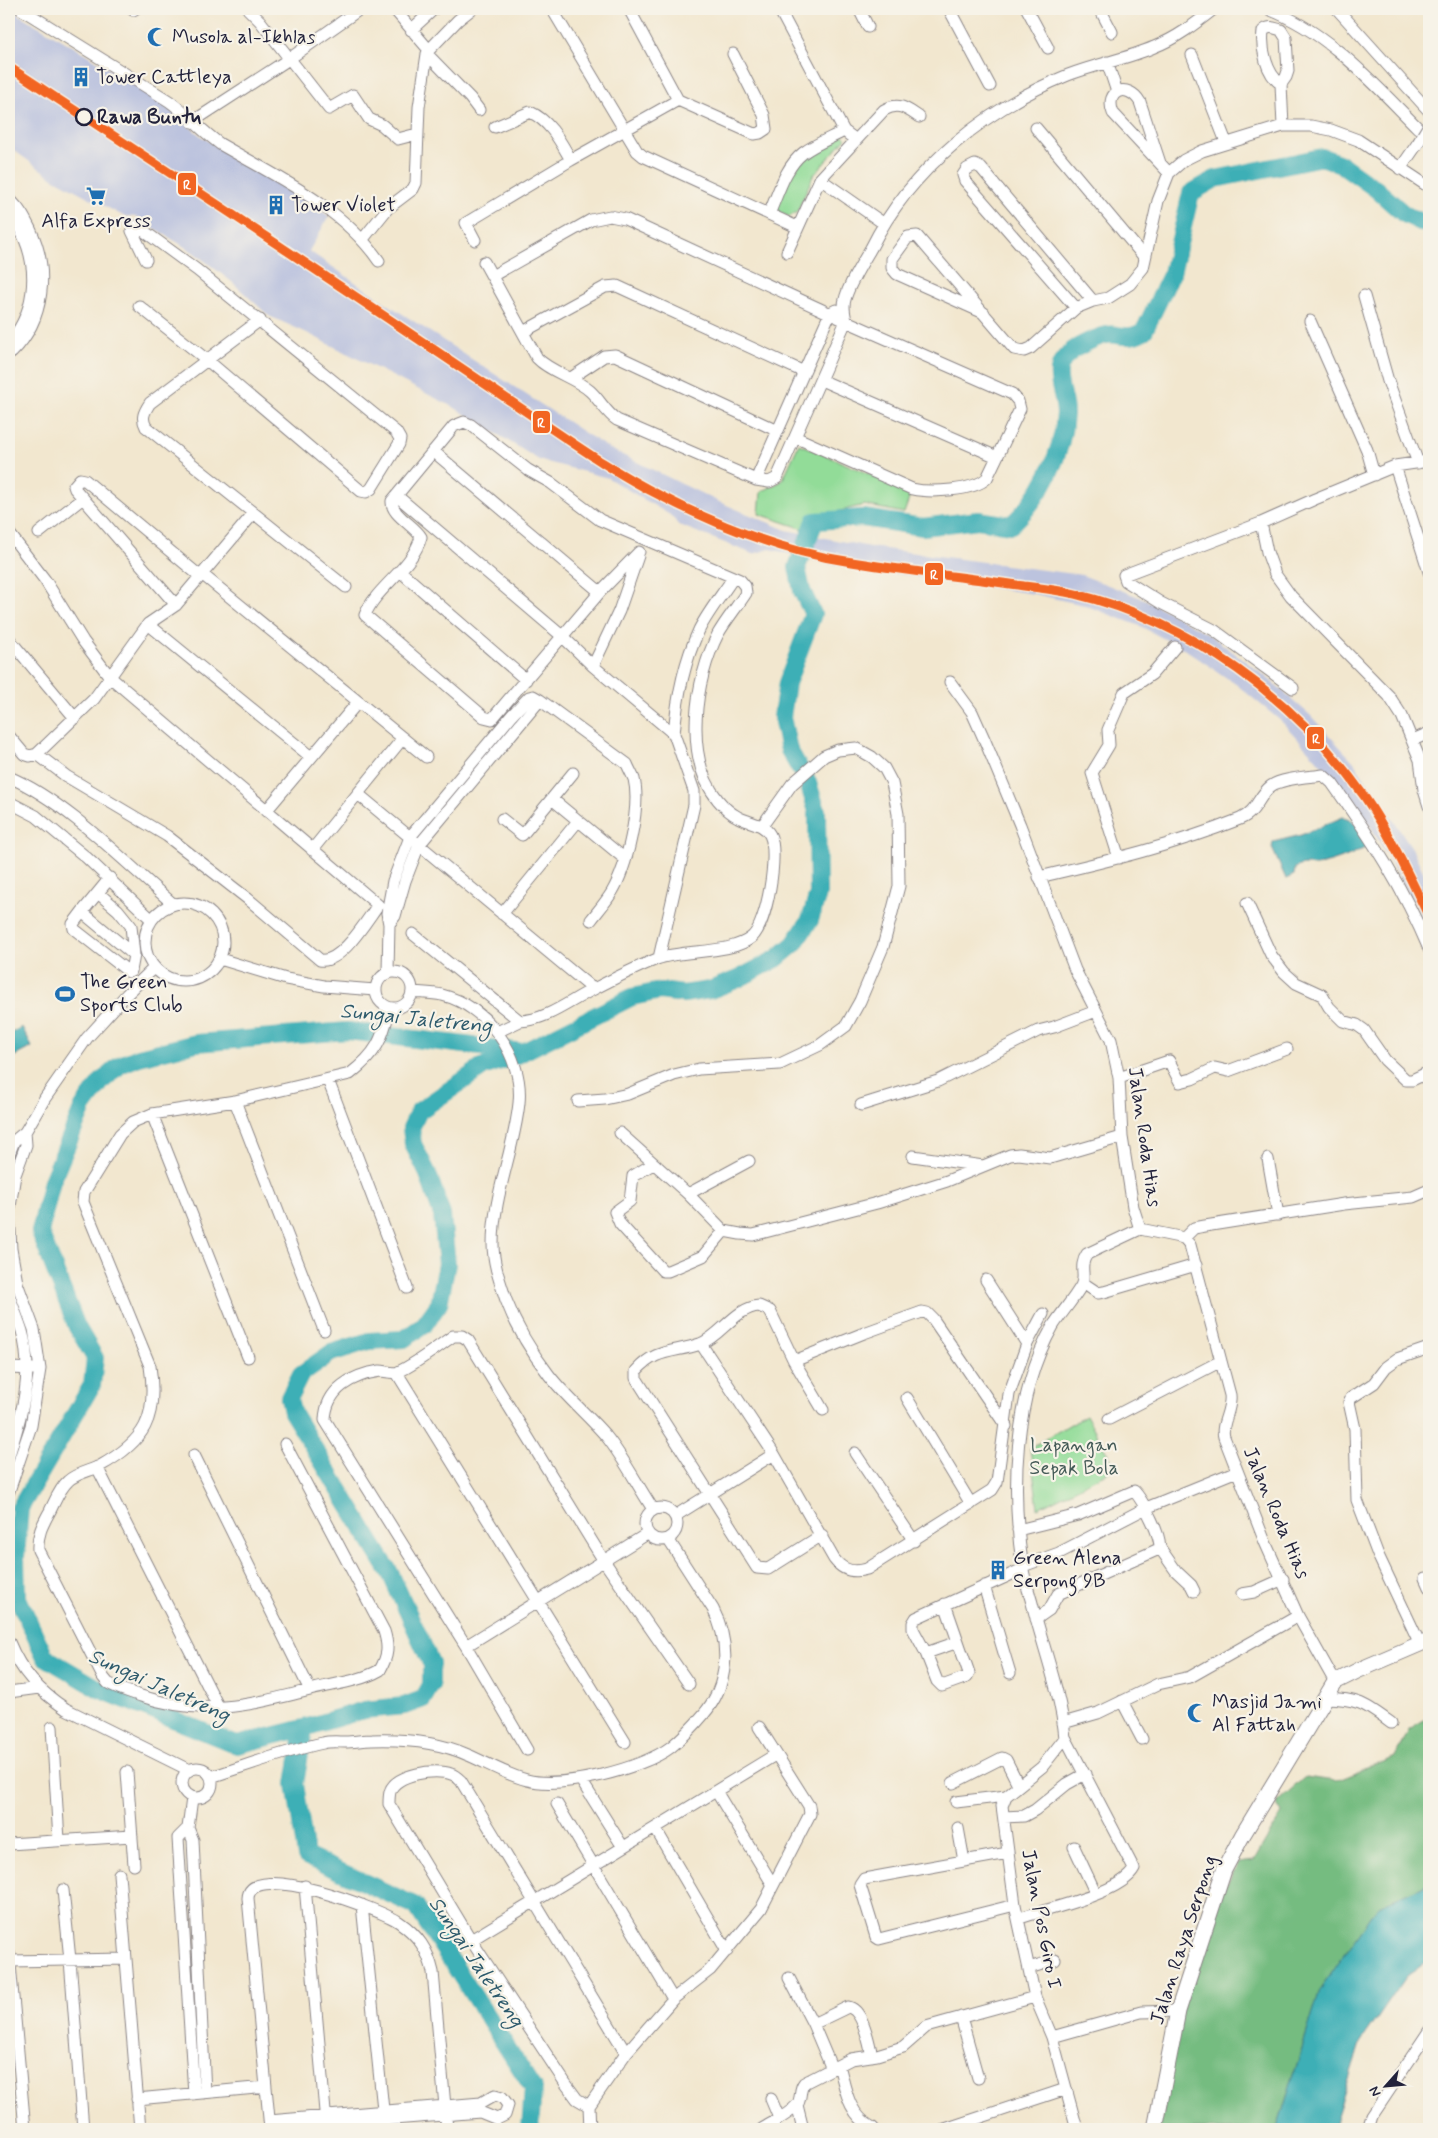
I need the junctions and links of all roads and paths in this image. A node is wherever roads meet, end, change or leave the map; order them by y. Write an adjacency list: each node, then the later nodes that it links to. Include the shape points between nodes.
1 (21, 9): 33 (street, via 169,101)
2 (248, 9): 24 (street)
3 (360, 9): 24 (street)
4 (394, 9): 18 (street)
5 (434, 9): 18 (street)
6 (472, 9): 21 (street)
7 (552, 9): 40 (street)
8 (629, 9): 29 (street)
9 (779, 9): 39 (street)
10 (860, 9): 17 (street)
11 (949, 9): 27 (street)
12 (1027, 9): 20 (street)
13 (1100, 9): 19 (street)
14 (1214, 9): 25 (street, via 1184,32 1153,48)
15 (1268, 9): 38 (street, via 1312,33 1348,59)
16 (1338, 9): 31 (street)
17 (868, 27)
18 (411, 30): 21 (street)
19 (1112, 32)
20 (1048, 48)
21 (428, 52): 30 (street); 41 (street)
22 (733, 54): 29 (street, via 764,115 766,129 754,134)
23 (1192, 55): 43 (street)
24 (289, 59): 33 (street); 41 (street, via 329,109 354,95 369,119 398,139)
25 (1107, 62): 28 (street); 52 (street, via 1068,75 994,114 951,146 921,176)
26 (1281, 84): 35 (street)
27 (990, 86)
28 (1117, 92): 45 (street, via 1111,98 1113,113); 45 (street, via 1135,93)
29 (678, 100): 40 (street)
30 (479, 110)
31 (1429, 110)
32 (918, 117): 42 (street, via 906,107 890,106)
33 (192, 122): 54 (street, via 220,144 326,207)
34 (1429, 125): 46 (street, bridge)
35 (1283, 126): 43 (street); 46 (street, via 1311,126 1358,140)
36 (495, 127): 44 (street, via 530,112 554,131)
37 (1036, 128): 57 (street)
38 (1418, 128)
39 (844, 131): 42 (street); 51 (street, via 795,160)
40 (624, 132): 44 (street); 51 (street, via 643,156)
41 (417, 134): 54 (street, via 413,188 388,208)
42 (856, 140): 48 (street)
43 (1226, 142): 47 (street, via 1184,160)
44 (571, 160): 55 (street, via 466,223)
45 (1160, 163): 47 (street)
46 (1400, 169): 49 (street)
47 (1169, 173): 57 (street, via 1158,201)
48 (820, 179): 52 (street); 53 (street)
49 (1429, 188)
50 (9, 205): 73 (highway, via 17,213 31,241 38,287 31,317)
51 (769, 214): 53 (street)
52 (883, 223): 64 (street)
53 (797, 227): 56 (street)
54 (363, 238): 59 (street)
55 (475, 240)
56 (788, 252)
57 (1145, 258): 63 (street, via 1143,268 1130,284 1108,298)
58 (146, 260): 69 (street, via 132,231 137,226)
59 (379, 261)
60 (484, 262): 61 (street)
61 (492, 276): 67 (street, via 591,220 610,216 625,219); 72 (street)
62 (1364, 296): 82 (street, via 1388,381)
63 (1093, 301): 66 (street); 66 (street, via 981,168 975,165 967,169 963,175 965,181)
64 (844, 305): 67 (street); 70 (street)
65 (139, 306): 74 (street)
66 (1076, 308): 68 (street, via 1024,351 1014,349)
67 (830, 313): 70 (street); 75 (street)
68 (984, 313): 68 (street, via 917,236 908,237 892,259 892,268 897,274)
69 (260, 320): 74 (street); 74 (street, via 396,432 399,444 371,489 361,491)
70 (846, 321): 77 (street); 81 (street, via 1015,397 1020,409)
71 (1310, 321): 84 (street, via 1367,450)
72 (523, 332): 75 (street, via 605,287 617,286); 76 (street, via 544,365)
73 (9, 349)
74 (207, 360): 88 (street, via 150,403 143,420 146,427)
75 (804, 372): 78 (street)
76 (571, 378): 78 (street, via 604,356 616,355); 85 (street, via 590,391 617,420)
77 (821, 380): 79 (street); 81 (street)
78 (778, 430): 85 (street)
79 (795, 437): 81 (street, via 922,491 972,487 982,483); 85 (street, via 777,478 769,482)
80 (433, 451): 86 (street); 92 (street, via 454,426 468,423 592,515); 99 (street)
81 (997, 457)
82 (1423, 462): 83 (street)
83 (1395, 466): 84 (street); 95 (street)
84 (1374, 475): 89 (street)
85 (756, 480)
86 (396, 496): 94 (street, via 392,501 394,510 421,537); 102 (street)
87 (83, 498): 91 (street); 96 (street, via 74,488 82,478); 100 (street)
88 (253, 514): 96 (street); 98 (street)
89 (1262, 523): 109 (street, via 1127,573 1124,578 1161,603 1214,630); 117 (street, via 1275,574 1291,596 1389,696)
90 (9, 533): 106 (street)
91 (39, 533)
92 (645, 541): 93 (street); 97 (street)
93 (639, 552): 99 (street); 105 (street, via 619,611)
94 (400, 571): 107 (street); 107 (street, via 369,605 365,615 370,621 484,717 492,719 497,715)
95 (1429, 572)
96 (202, 576): 100 (street); 111 (street)
97 (733, 578): 114 (street, via 700,629 677,704); 130 (street, via 746,586 746,593 718,634 706,665 697,701 698,754 708,784 719,801 738,817)
98 (346, 587)
99 (600, 592): 102 (street)
100 (176, 605): 101 (street)
101 (148, 624): 106 (street); 120 (street)
102 (562, 636): 105 (street); 107 (street)
103 (9, 640): 112 (street)
104 (1176, 648): 134 (street, via 1152,674 1124,693 1108,730 1109,745 1092,773)
105 (593, 666): 114 (street)
106 (110, 677): 112 (street); 127 (street)
107 (526, 680)
108 (950, 682): 136 (street, Jalan Roda Hias, via 972,712)
109 (1293, 688)
110 (540, 700): 131 (street, via 529,697); 132 (street); 135 (street, via 627,764 634,779 635,803)
111 (358, 702): 116 (street); 120 (street)
112 (75, 718): 118 (street)
113 (1429, 733): 117 (street)
114 (674, 734): 149 (street, via 694,791 694,806)
115 (9, 736): 118 (street, via 24,754)
116 (403, 738): 119 (street); 123 (street)
117 (1413, 740): 126 (street)
118 (36, 754): 133 (street, via 66,776 167,836 320,960 326,961 340,954 378,905)
119 (426, 757)
120 (311, 758): 127 (street)
121 (573, 773): 124 (street)
122 (9, 777): 140 (street, via 54,803)
123 (358, 794): 131 (street); 133 (street)
124 (552, 799): 128 (street, via 522,835); 129 (street)
125 (9, 802): 137 (street, via 36,816)
126 (1429, 806)
127 (266, 811): 133 (street)
128 (502, 819)
129 (578, 821): 135 (street); 142 (street)
130 (762, 826): 149 (street, via 770,834 773,864 769,895 757,931 733,945); 165 (street, via 792,784 824,756 838,750 856,748 872,757 884,768 892,783 898,814 900,886 883,947 846,1026 820,1045 780,1064 699,1069 674,1075 628,1094)
131 (410, 837): 132 (street); 145 (street, via 393,881)
132 (419, 845): 142 (street); 145 (street, via 404,881 395,916)
133 (312, 850)
134 (1120, 858): 136 (street); 147 (street, via 1204,834 1245,817 1273,785 1323,775 1338,790 1384,860)
135 (625, 860): 144 (street, via 613,892)
136 (1039, 877): 157 (street, Jalan Roda Hias, via 1075,970)
137 (110, 878): 138 (street); 143 (street)
138 (98, 893): 141 (street); 148 (street, via 127,918)
139 (1246, 902): 161 (street, via 1271,955 1296,983 1318,992 1343,1021 1364,1030 1385,1060 1406,1080)
140 (172, 904): 143 (street); 150 (street, via 198,904 210,911 223,933)
141 (82, 912): 148 (street); 148 (street, via 73,924 74,929 129,972)
142 (502, 914): 153 (street)
143 (151, 919): 151 (street, via 144,944)
144 (591, 920)
145 (389, 924): 152 (street)
146 (413, 934): 158 (street)
147 (1429, 949)
148 (134, 955)
149 (659, 958): 153 (street)
150 (220, 959): 151 (street, via 213,970 190,981 177,981); 154 (street, via 286,979)
151 (154, 968): 168 (street, via 87,1038 45,1098)
152 (388, 972): 154 (street, via 379,979); 155 (street, via 405,976)
153 (593, 989): 158 (street, via 540,1019)
154 (376, 990): 156 (street, via 380,1002)
155 (412, 992): 156 (street, via 402,1006); 159 (street, via 456,1000)
156 (390, 1008): 163 (street, via 382,1041 363,1064 350,1074)
157 (1096, 1011): 162 (street, Jalan Roda Hias, via 1111,1040); 166 (street, via 1038,1031 938,1081)
158 (520, 1021): 159 (street)
159 (497, 1032): 214 (street, via 515,1067 520,1101 502,1176 493,1244 506,1300 522,1333 549,1375 607,1438)
160 (1287, 1049): 162 (street, via 1228,1071 1214,1068 1180,1082 1169,1061)
161 (1429, 1072)
162 (1119, 1078): 170 (street, Jalan Roda Hias)
163 (328, 1080): 164 (street); 186 (street)
164 (234, 1101): 167 (street); 189 (street)
165 (578, 1101)
166 (861, 1105)
167 (152, 1114): 193 (street); 208 (street, via 133,1122 120,1134 83,1197 150,1366 153,1387 151,1409 144,1428 128,1449)
168 (26, 1132): 171 (street, via 14,1141); 197 (street, via 26,1145 15,1175 9,1213 17,1283 34,1329)
169 (620, 1133): 175 (street)
170 (1122, 1136): 176 (street, via 1057,1156 1019,1154); 180 (street, Jalan Roda Hias, via 1133,1207)
171 (9, 1154)
172 (913, 1156): 176 (street)
173 (1268, 1159): 179 (street)
174 (748, 1161): 178 (street)
175 (653, 1164): 178 (street); 181 (street, via 633,1176 630,1202 615,1212 620,1224 663,1271 704,1256)
176 (984, 1166): 181 (street, via 877,1203 765,1232)
177 (1429, 1190): 179 (street, via 1413,1197)
178 (688, 1194): 181 (street)
179 (1278, 1215): 182 (street, via 1194,1228)
180 (1140, 1229): 182 (street, Jalan Roda Hias); 185 (street, via 1087,1254 1082,1262)
181 (724, 1231)
182 (1184, 1238): 183 (street, Jalan Roda Hias, via 1190,1245)
183 (1196, 1265): 185 (street, via 1104,1292 1098,1293); 194 (street, Jalan Roda Hias)
184 (986, 1280): 191 (street)
185 (1083, 1284): 216 (street, via 1053,1326 1028,1386 1018,1477)
186 (407, 1288)
187 (9, 1295): 197 (street)
188 (1043, 1314): 191 (street)
189 (324, 1330)
190 (701, 1344): 195 (street, via 747,1309 759,1306 770,1311); 205 (street); 211 (street, via 656,1354 644,1361 636,1371 636,1378)
191 (1027, 1344): 202 (street, via 1009,1394)
192 (1429, 1348): 234 (street, via 1386,1367 1374,1383 1349,1402 1354,1429 1357,1500 1378,1555)
193 (248, 1357)
194 (1221, 1361): 201 (street); 209 (street, Jalan Roda Hias, via 1231,1403 1223,1434)
195 (794, 1362): 200 (street); 202 (street, via 864,1333 927,1313)
196 (9, 1368): 197 (street)
197 (34, 1369): 206 (street); 210 (street, via 31,1426)
198 (396, 1373): 222 (street, via 453,1336 468,1340); 228 (street); 235 (street, via 382,1371 347,1380 326,1409 325,1420)
199 (907, 1398): 212 (street)
200 (823, 1410)
201 (1109, 1418)
202 (1006, 1426): 212 (street, via 996,1482 988,1494)
203 (286, 1444): 241 (street, via 384,1630 388,1648 380,1670 373,1674)
204 (855, 1453): 220 (street)
205 (774, 1454): 211 (street); 218 (street)
206 (9, 1455)
207 (194, 1455): 241 (street)
208 (98, 1467): 245 (street); 245 (street, via 69,1480 62,1490 40,1530 38,1550 42,1558 108,1683 165,1703 200,1709)
209 (1237, 1471): 213 (street); 224 (street, Jalan Roda Hias)
210 (9, 1491)
211 (709, 1495): 215 (street); 218 (street, via 753,1564 760,1569 768,1569)
212 (971, 1504): 220 (street)
213 (1146, 1508): 216 (street, via 1132,1491 1078,1515); 221 (street, via 1161,1542); 223 (street)
214 (653, 1509): 215 (street, via 668,1509); 217 (street, via 644,1523)
215 (675, 1516): 219 (street, via 675,1532)
216 (1018, 1530): 223 (street)
217 (647, 1534): 219 (street, via 656,1540); 222 (street)
218 (822, 1535): 220 (street, via 838,1564 853,1571 867,1569)
219 (668, 1539): 259 (street, via 719,1621 725,1647 723,1680 707,1711 669,1748 638,1764)
220 (914, 1541)
221 (1160, 1548): 226 (street); 231 (street, via 1058,1594 1049,1610)
222 (604, 1561): 228 (street); 239 (street)
223 (1023, 1568): 225 (street); 231 (street)
224 (1283, 1579): 227 (street); 230 (street, Jalan Roda Hias)
225 (984, 1586): 229 (street); 237 (street)
226 (1194, 1591)
227 (1242, 1594)
228 (538, 1601): 235 (street); 252 (street)
229 (945, 1604): 233 (street); 236 (street, via 916,1618 913,1623)
230 (1298, 1616): 238 (street, Jalan Roda Hias); 244 (street, via 1188,1678 1158,1684)
231 (1036, 1619): 246 (street)
232 (9, 1642): 240 (street, via 23,1671)
233 (958, 1642): 236 (street); 236 (street, via 967,1677 944,1686 939,1684)
234 (1425, 1642): 238 (main road)
235 (466, 1646): 253 (street)
236 (926, 1653)
237 (1010, 1673)
238 (1335, 1682): 243 (main road, Jalan Raya Serpong)
239 (688, 1684)
240 (39, 1688): 242 (street); 255 (street, via 66,1709)
241 (310, 1690): 245 (street, via 270,1701)
242 (9, 1692)
243 (1326, 1698): 247 (street, via 1349,1698 1363,1703); 297 (main road, Jalan Raya Serpong, via 1224,1870)
244 (1122, 1701): 246 (street, via 1091,1716); 251 (street)
245 (219, 1708)
246 (1063, 1723): 250 (street)
247 (1391, 1723)
248 (52, 1727): 270 (street)
249 (759, 1727): 254 (street)
250 (1065, 1737): 257 (street); 261 (street, via 1042,1766)
251 (1142, 1739)
252 (625, 1742)
253 (527, 1750)
254 (775, 1756): 262 (street); 279 (street, via 811,1812)
255 (188, 1770): 258 (street, via 201,1768); 263 (street, via 181,1784)
256 (127, 1772): 269 (street)
257 (1085, 1774): 266 (street, via 1024,1816); 282 (street, via 1134,1869 1120,1882)
258 (211, 1777): 259 (street, via 325,1742 372,1740 440,1745 526,1780 547,1784); 263 (street, via 208,1793 198,1799)
259 (581, 1780): 272 (street)
260 (953, 1783): 261 (street, via 1002,1758)
261 (1018, 1784): 266 (street)
262 (716, 1791): 267 (street); 279 (street)
263 (192, 1798): 308 (street, via 188,1828 193,1840)
264 (956, 1802): 266 (street)
265 (557, 1804): 277 (street)
266 (1004, 1806): 274 (street, Jalan Pos Giro I)
267 (655, 1828): 272 (street); 288 (street)
268 (958, 1828): 275 (street)
269 (132, 1836): 270 (street); 276 (street)
270 (59, 1840): 271 (street)
271 (9, 1844)
272 (623, 1847): 277 (street)
273 (1074, 1847): 282 (street)
274 (1008, 1853): 275 (street); 285 (street, Jalan Pos Giro I)
275 (964, 1860): 285 (street, via 861,1881 876,1937 879,1939)
276 (134, 1865)
277 (593, 1865): 283 (street); 296 (street)
278 (119, 1874): 290 (street)
279 (773, 1885): 288 (street, via 761,1909)
280 (305, 1886): 284 (street); 306 (street, via 259,1884 249,1893); 316 (street)
281 (63, 1890): 291 (street)
282 (1096, 1894): 286 (street)
283 (534, 1902): 287 (street); 287 (street, via 456,1777 428,1773 399,1781 390,1792 389,1804); 302 (street)
284 (362, 1905): 313 (street, via 400,1922 429,1954); 315 (street)
285 (1016, 1905): 286 (street, Jalan Pos Giro I)
286 (1019, 1918): 293 (street, Jalan Pos Giro I)
287 (471, 1940): 311 (street, via 577,2100)
288 (726, 1951): 296 (street, via 710,1970)
289 (9, 1957): 291 (street); 320 (street)
290 (126, 1959): 291 (street); 309 (street)
291 (70, 1960): 321 (street)
292 (1055, 1960): 293 (street)
293 (1029, 1968): 295 (street, Jalan Pos Giro I)
294 (789, 1978): 299 (street)
295 (1035, 1998): 298 (street); 301 (street, Jalan Pos Giro I)
296 (673, 1999): 302 (street)
297 (1178, 2011): 301 (street, via 1141,2012); 329 (main road, Jalan Raya Serpong)
298 (961, 2017): 303 (street, via 923,2028 903,2047); 305 (street)
299 (814, 2024): 303 (street, via 853,2008 867,2034); 304 (street)
300 (1429, 2031): 330 (street, via 1372,2116)
301 (1052, 2038): 307 (street, Jalan Pos Giro I)
302 (626, 2053): 311 (street)
303 (872, 2056): 304 (street, via 851,2059)
304 (836, 2067): 312 (street, via 800,2087); 319 (street, via 854,2112 863,2123)
305 (978, 2078)
306 (266, 2087): 308 (street); 318 (street)
307 (1066, 2089): 317 (street); 328 (street, Jalan Pos Giro I)
308 (200, 2093): 309 (street)
309 (137, 2098): 322 (street)
310 (771, 2098): 314 (street)
311 (589, 2106): 324 (street)
312 (797, 2106): 314 (street); 326 (street)
313 (446, 2110): 313 (street, via 481,2103 495,2095 502,2097 508,2105 507,2112 500,2119 480,2112); 315 (street); 323 (street)
314 (779, 2118): 325 (street)
315 (384, 2120): 316 (street)
316 (326, 2123): 318 (street)
317 (970, 2125): 327 (street)
318 (270, 2126)
319 (873, 2128)
320 (25, 2129)
321 (84, 2129)
322 (140, 2129)
323 (447, 2129)
324 (590, 2129)
325 (762, 2129)
326 (803, 2129)
327 (945, 2129)
328 (1077, 2129)
329 (1155, 2129)
330 (1368, 2129)

